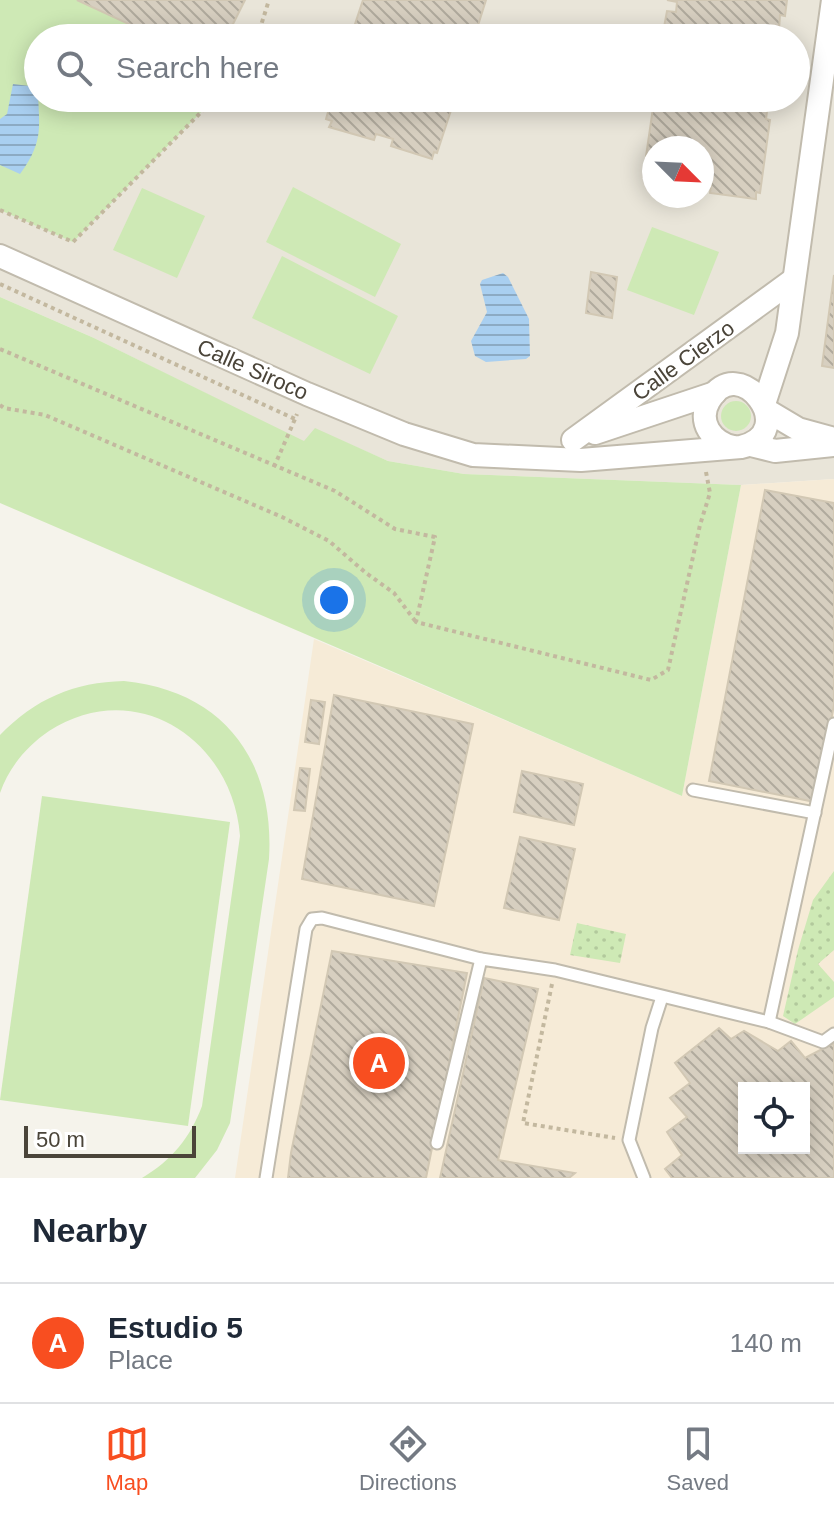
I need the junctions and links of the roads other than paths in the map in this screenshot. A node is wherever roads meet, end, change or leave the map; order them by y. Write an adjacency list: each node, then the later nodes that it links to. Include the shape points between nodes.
1 (833, 0): 3 (street)
2 (0, 256): 9 (street, Calle Siroco, via 404,434 473,455)
3 (793, 280): 5 (street, via 787,333); 6 (street, Calle Cierzo)
4 (715, 393): 5 (street, via 730,386 746,387); 6 (street, Calle Siroco); 8 (street, via 705,411 708,431 723,445)
5 (765, 407): 7 (street, Calle Siroco, via 798,429); 8 (street, via 763,430)
6 (573, 440): 9 (street, Calle Siroco)
7 (834, 442): 8 (street, Calle Siroco, via 775,451)
8 (742, 446): 9 (street, Calle Siroco, via 581,460)
9 (513, 458)
10 (834, 724): 12 (lane)
11 (693, 790): 12 (lane)
12 (815, 813): 15 (lane)
13 (481, 959): 14 (lane, via 555,970); 17 (lane); 18 (lane, via 312,919 293,998)
14 (662, 997): 15 (lane); 19 (lane, via 629,1140)
15 (769, 1022): 16 (lane, via 823,1042)
16 (834, 1034)
17 (437, 1143)
18 (266, 1178)
19 (644, 1178)

